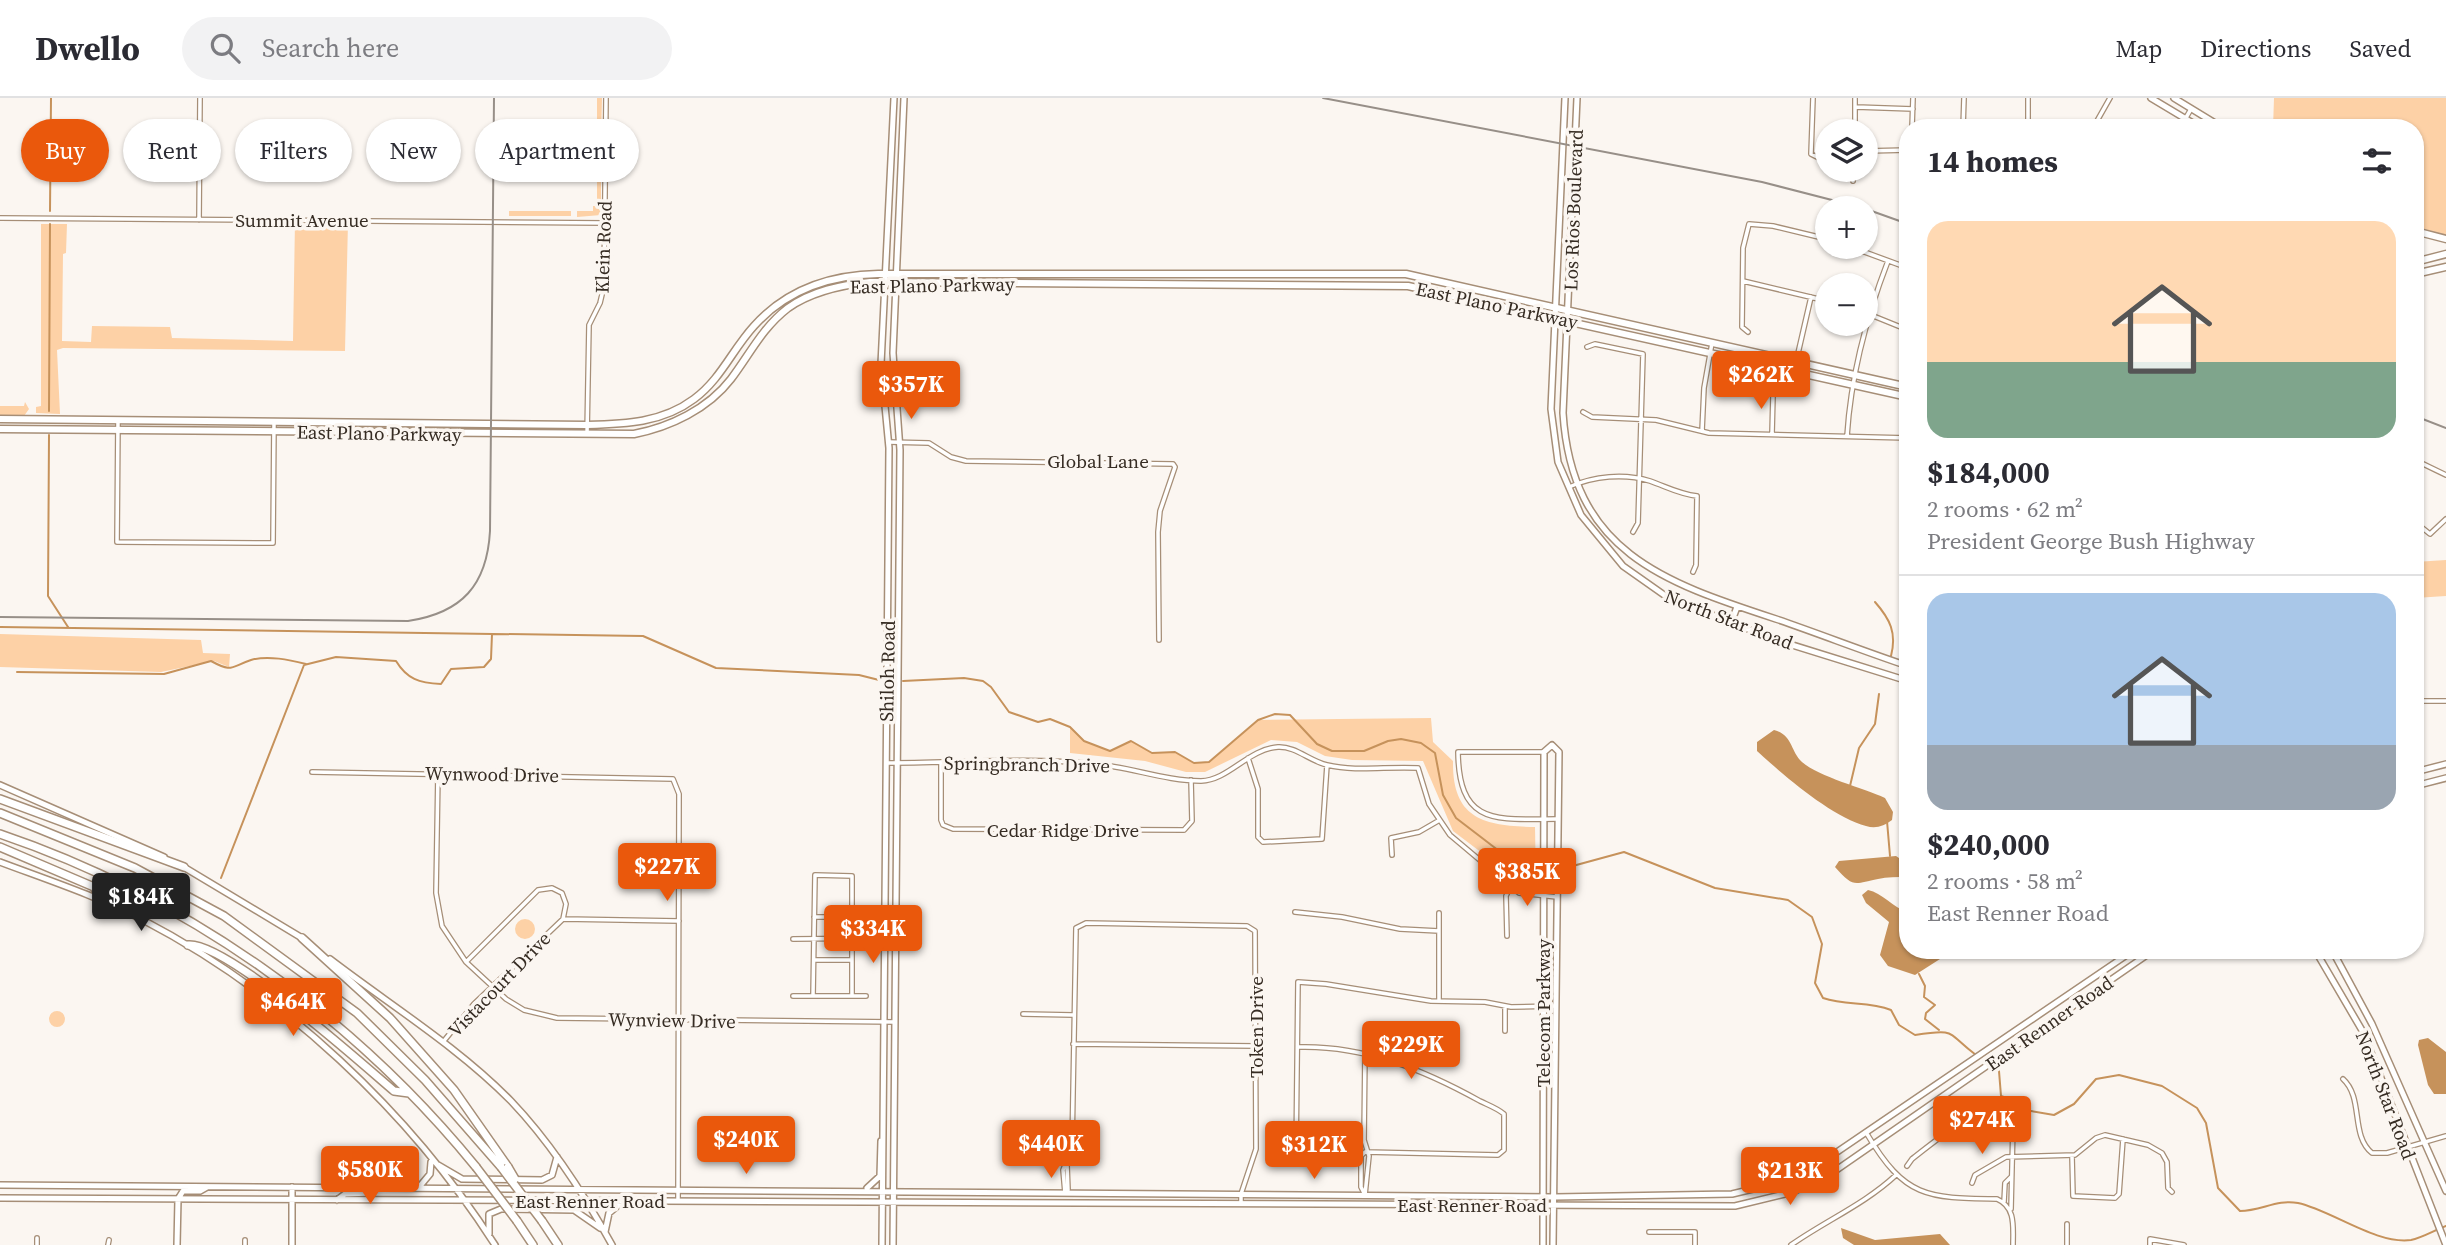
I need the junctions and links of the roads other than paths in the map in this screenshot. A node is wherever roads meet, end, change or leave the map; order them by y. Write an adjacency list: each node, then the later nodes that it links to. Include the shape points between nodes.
1 (200, 98): 31 (street)
2 (606, 98): 33 (street, Klein Road)
3 (894, 98): 28 (main road, Shiloh Road)
4 (904, 98): 29 (main road, Shiloh Road)
5 (1565, 98): 32 (main road, Los Rios Boulevard)
6 (1577, 98): 34 (main road, Los Rios Boulevard)
7 (1813, 98): 27 (street, via 1811,154)
8 (1855, 98): 15 (street)
9 (1913, 98): 17 (street)
10 (1964, 98): 21 (street)
11 (2028, 98): 22 (street)
12 (2110, 98): 23 (street)
13 (2151, 98): 18 (main road)
14 (2174, 98): 16 (main road)
15 (1856, 107): 17 (street); 19 (street)
16 (2191, 108): 18 (street); 24 (main road)
17 (1913, 109): 20 (street)
18 (2185, 118)
19 (1856, 119)
20 (1912, 119)
21 (1963, 119)
22 (2028, 119)
23 (2098, 119)
24 (2209, 119)
25 (1899, 150): 26 (street)
26 (1878, 151)
27 (1815, 156)
28 (889, 184): 29 (main road); 47 (main road, Shiloh Road)
29 (900, 184): 48 (main road, Shiloh Road)
30 (0, 218): 31 (street, Summit Avenue)
31 (199, 220): 33 (street, Summit Avenue)
32 (1560, 222): 34 (main road); 67 (main road, Los Rios Boulevard)
33 (605, 223): 100 (street, Klein Road, via 604,293 589,325)
34 (1573, 223): 68 (main road, Los Rios Boulevard)
35 (2424, 233): 37 (main road)
36 (1815, 236): 52 (street, via 1749,224)
37 (2446, 239)
38 (2446, 254): 40 (main road)
39 (1878, 257): 41 (street)
40 (2424, 260)
41 (1888, 261): 42 (street); 60 (street)
42 (1899, 265)
43 (2446, 267): 44 (main road)
44 (2424, 272)
45 (1072, 273): 49 (main road, East Plano Parkway); 50 (main road, East Plano Parkway); 56 (main road)
46 (1387, 273): 51 (main road, East Plano Parkway); 57 (main road); 61 (main road, East Plano Parkway)
47 (886, 274): 48 (main road, East Plano Parkway); 53 (main road, Shiloh Road); 65 (main road, East Plano Parkway, via 832,278)
48 (895, 274): 49 (main road, East Plano Parkway); 54 (main road, Shiloh Road)
49 (1004, 274): 55 (main road)
50 (1222, 274): 51 (main road, East Plano Parkway); 59 (main road)
51 (1307, 274): 58 (main road)
52 (1743, 281): 63 (street); 74 (street, via 1742,327)
53 (885, 282): 54 (main road, East Plano Parkway); 66 (main road, East Plano Parkway, via 832,288); 114 (main road, Shiloh Road, via 881,364)
54 (895, 283): 55 (main road, East Plano Parkway); 115 (main road, Shiloh Road, via 893,384)
55 (1003, 284): 56 (main road, East Plano Parkway)
56 (1072, 284): 59 (main road, East Plano Parkway)
57 (1388, 284): 58 (main road, East Plano Parkway); 62 (main road, East Plano Parkway)
58 (1307, 285): 59 (main road, East Plano Parkway)
59 (1223, 286)
60 (1878, 286)
61 (1466, 287): 62 (main road); 67 (main road, East Plano Parkway)
62 (1464, 297): 69 (main road, East Plano Parkway)
63 (1811, 297): 64 (street); 80 (street)
64 (1815, 298)
65 (784, 300): 66 (main road); 86 (main road, East Plano Parkway, via 754,326 717,378)
66 (789, 308): 88 (main road, East Plano Parkway, via 763,332 717,394)
67 (1557, 308): 68 (main road, East Plano Parkway); 69 (main road, North Star Road)
68 (1569, 311): 71 (main road, Los Rios Boulevard); 72 (main road, East Plano Parkway)
69 (1556, 318): 71 (main road, East Plano Parkway); 99 (main road, North Star Road)
70 (1878, 318): 73 (street)
71 (1568, 321): 75 (main road, East Plano Parkway); 97 (main road, North Star Road)
72 (1637, 326): 75 (main road); 77 (main road, East Plano Parkway)
73 (1899, 326)
74 (1748, 332)
75 (1635, 336): 79 (main road, East Plano Parkway)
76 (1862, 336): 81 (street)
77 (1712, 343): 79 (street); 80 (main road, East Plano Parkway)
78 (1587, 347): 89 (street, via 1595,344 1643,354)
79 (1709, 353): 83 (main road, East Plano Parkway); 105 (street)
80 (1796, 362): 81 (main road, East Plano Parkway)
81 (1854, 375): 83 (street); 84 (main road, East Plano Parkway)
82 (1769, 385): 110 (street)
83 (1852, 385): 85 (main road, East Plano Parkway); 112 (street)
84 (1899, 385)
85 (1899, 395)
86 (686, 404): 88 (main road); 100 (main road, East Plano Parkway, via 647,421)
87 (1583, 412): 89 (street, via 1592,417)
88 (692, 413): 109 (main road, East Plano Parkway, via 651,430)
89 (1643, 418): 105 (street); 118 (street)
90 (0, 419): 91 (main road, East Plano Parkway)
91 (48, 419): 92 (main road, East Plano Parkway); 102 (main road)
92 (118, 420): 93 (main road, East Plano Parkway); 103 (street)
93 (196, 421): 94 (main road, East Plano Parkway); 104 (main road)
94 (274, 422): 95 (main road, East Plano Parkway); 106 (street)
95 (332, 423): 96 (main road, East Plano Parkway); 107 (main road)
96 (416, 423): 98 (main road, East Plano Parkway); 108 (main road)
97 (1564, 423): 99 (main road); 119 (main road, North Star Road)
98 (476, 424): 100 (main road, East Plano Parkway); 111 (main road)
99 (1552, 424): 120 (main road, North Star Road)
100 (587, 425): 109 (street, Klein Road)
101 (0, 429): 102 (main road, East Plano Parkway)
102 (48, 429): 103 (main road, East Plano Parkway)
103 (118, 430): 104 (main road, East Plano Parkway); 106 (street, via 117,542 273,543)
104 (196, 430): 106 (main road, East Plano Parkway)
105 (1702, 431): 110 (street)
106 (274, 432): 107 (main road, East Plano Parkway)
107 (332, 432): 108 (main road, East Plano Parkway)
108 (416, 433): 111 (main road, East Plano Parkway)
109 (587, 434): 111 (main road, East Plano Parkway)
110 (1772, 434): 112 (street)
111 (475, 435)
112 (1847, 436): 113 (street)
113 (1899, 438)
114 (888, 442): 115 (street, Global Lane); 121 (main road, Shiloh Road)
115 (900, 442): 122 (main road, Shiloh Road); 131 (street, Global Lane, via 929,443 966,461 1173,464 1158,533)
116 (2424, 464): 117 (street)
117 (2446, 475)
118 (1640, 478): 119 (street, via 1601,477); 125 (street, via 1638,523); 126 (street, via 1697,496)
119 (1578, 483): 120 (street); 127 (main road, North Star Road, via 1605,527 1632,556 1663,578)
120 (1567, 488): 128 (main road, North Star Road, via 1581,515 1623,566 1667,597)
121 (887, 518): 122 (main road); 129 (main road, Shiloh Road)
122 (899, 519): 130 (main road, Shiloh Road)
123 (2446, 519): 124 (street, via 2430,534)
124 (2424, 529)
125 (1633, 532)
126 (1693, 572)
127 (1737, 607): 128 (main road); 132 (main road, North Star Road)
128 (1731, 623): 134 (main road, North Star Road)
129 (887, 638): 130 (main road); 142 (main road, Shiloh Road)
130 (897, 638): 143 (main road, Shiloh Road)
131 (1159, 640)
132 (1841, 644): 133 (main road, North Star Road); 134 (main road)
133 (1848, 646): 134 (main road); 135 (main road, North Star Road)
134 (1840, 658): 136 (main road, North Star Road)
135 (1899, 663)
136 (1899, 678)
137 (2424, 701): 138 (street)
138 (2446, 701)
139 (1544, 752): 155 (main road, Telecom Parkway); 155 (street, via 1458,752 1460,783 1477,809 1498,818); 156 (main road, Telecom Parkway, via 1552,745 1559,752)
140 (1248, 758): 145 (street, Springbranch Drive, via 1268,748 1284,747); 145 (street, via 1258,789 1258,839 1322,839); 150 (street, Springbranch Drive, via 1211,780)
141 (941, 762): 143 (street, Springbranch Drive); 150 (street, Springbranch Drive, via 1094,763); 150 (street, Cedar Ridge Drive, via 943,825 953,829 1184,830 1192,821)
142 (887, 763): 143 (street, Springbranch Drive); 162 (main road, Shiloh Road)
143 (897, 763): 163 (main road, Shiloh Road)
144 (2446, 764): 146 (main road)
145 (1327, 765): 157 (street, Springbranch Drive, via 1418,768)
146 (2424, 770)
147 (312, 772): 148 (street, Wynwood Drive)
148 (438, 773): 178 (street, Wynwood Drive, via 673,779 679,794); 194 (street, Wynview Drive, via 437,913)
149 (2446, 778): 151 (main road)
150 (1191, 780)
151 (2424, 784)
152 (0, 785): 164 (main road, via 103,827)
153 (0, 799): 164 (highway)
154 (0, 813): 235 (highway, via 135,868 224,916 357,1013)
155 (1545, 819): 156 (street); 167 (main road, Telecom Parkway)
156 (1558, 819): 168 (main road, Telecom Parkway)
157 (1438, 821): 160 (street, via 1419,832 1391,838); 165 (street, Springbranch Drive)
158 (0, 834): 218 (highway, via 108,878 219,939 315,1007)
159 (0, 846): 172 (highway, via 94,887)
160 (1392, 855)
161 (0, 862): 172 (main road)
162 (887, 862): 163 (main road); 183 (main road, Shiloh Road)
163 (897, 863): 184 (main road, Shiloh Road)
164 (184, 867): 181 (main road)
165 (1511, 885): 166 (street); 169 (street, Springbranch Drive); 180 (street, via 1506,896)
166 (1525, 886): 167 (street); 169 (street)
167 (1544, 888): 168 (street); 170 (main road, Telecom Parkway)
168 (1557, 889): 171 (main road, Telecom Parkway)
169 (1523, 894): 170 (street, Springbranch Drive)
170 (1544, 897): 171 (street, Springbranch Drive); 201 (main road, Telecom Parkway)
171 (1557, 897): 202 (main road, Telecom Parkway)
172 (101, 900): 187 (main road)
173 (1295, 912): 179 (street)
174 (1439, 913): 179 (street)
175 (814, 917): 176 (street); 176 (street, via 815,875 852,876); 186 (street)
176 (852, 917): 182 (street)
177 (563, 919): 178 (street, Vistacourt Drive); 194 (street, via 566,904 562,893 552,888 538,890); 195 (street, Vistacourt Drive)
178 (679, 921): 206 (street)
179 (1439, 931): 200 (street)
180 (1507, 936)
181 (302, 938): 211 (main road); 235 (highway, via 390,1018 454,1090)
182 (852, 938): 183 (street); 186 (street); 193 (street)
183 (886, 938): 184 (street); 207 (main road, Shiloh Road)
184 (896, 938): 208 (main road, Shiloh Road)
185 (793, 939): 186 (street)
186 (814, 939): 192 (street)
187 (188, 945): 218 (highway, via 197,944 229,962 290,1005 394,1091); 233 (main road, via 310,1034 377,1098)
188 (2121, 959): 210 (main road, East Renner Road)
189 (2141, 959): 213 (main road, East Renner Road)
190 (2320, 959): 227 (main road, North Star Road, via 2363,1032)
191 (2337, 959): 225 (main road, North Star Road, via 2372,1024)
192 (814, 960): 193 (street); 197 (street)
193 (852, 960): 198 (street)
194 (466, 962): 195 (street, Wynview Drive)
195 (492, 986): 206 (street, Wynview Drive, via 506,999 539,1015); 211 (street, Vistacourt Drive)
196 (793, 996): 197 (street)
197 (813, 996): 198 (street)
198 (852, 996): 199 (street)
199 (866, 996)
200 (1439, 1001): 203 (street); 215 (street, via 1298,982)
201 (1543, 1006): 202 (street); 203 (street); 259 (main road, Telecom Parkway)
202 (1556, 1006): 260 (main road, Telecom Parkway)
203 (1505, 1007): 209 (street)
204 (1023, 1014): 205 (street)
205 (1073, 1014): 212 (street); 214 (street, Token Drive, via 1075,931 1086,923 1247,926 1255,931)
206 (679, 1020): 207 (street, Wynview Drive); 248 (street)
207 (886, 1021): 208 (street, Wynview Drive); 219 (main road, Shiloh Road)
208 (896, 1021): 220 (main road, Shiloh Road)
209 (1505, 1031)
210 (2016, 1033): 213 (main road); 222 (main road, East Renner Road)
211 (442, 1044): 232 (main road, via 509,1099)
212 (1073, 1044): 214 (street); 256 (street, via 1072,1148)
213 (2022, 1044): 226 (main road, East Renner Road)
214 (1256, 1046): 257 (street, Token Drive, via 1256,1149)
215 (1298, 1047): 216 (street); 229 (street)
216 (1365, 1052): 228 (street); 228 (street, via 1461,1089 1504,1114 1501,1153)
217 (2343, 1079): 227 (street, via 2353,1092 2367,1149 2378,1154)
218 (410, 1093): 292 (highway, bridge, via 475,1167)
219 (885, 1104): 220 (main road); 221 (main road, Shiloh Road)
220 (895, 1104): 253 (main road, Shiloh Road)
221 (885, 1129): 251 (main road, via 880,1176); 252 (main road, Shiloh Road)
222 (1867, 1134): 226 (street); 260 (main road, East Renner Road, via 1812,1169 1749,1192)
223 (2446, 1136): 225 (street)
224 (2123, 1139): 231 (street, via 2102,1135); 231 (street, via 2117,1197 2073,1196); 255 (street, via 2155,1148 2165,1156)
225 (2422, 1141): 227 (street); 254 (main road, North Star Road)
226 (1874, 1145): 236 (street); 279 (main road, East Renner Road, via 1812,1184 1754,1203)
227 (2406, 1146): 287 (main road, North Star Road)
228 (1365, 1152): 258 (street, via 1361,1156); 258 (street, via 1369,1168)
229 (1296, 1156)
230 (2013, 1156): 231 (street); 234 (street, via 2012,1121 2001,1112 1980,1111); 237 (street); 238 (street, via 1986,1168)
231 (2072, 1156)
232 (557, 1157): 233 (main road, via 552,1175 542,1180 462,1179); 247 (main road)
233 (430, 1159): 245 (main road, via 427,1180); 246 (main road)
234 (1907, 1166)
235 (504, 1167): 293 (highway, bridge)
236 (1896, 1175): 275 (street, via 1933,1196); 300 (street)
237 (2011, 1177): 275 (street, via 2005,1183); 280 (street)
238 (1972, 1182)
239 (0, 1185): 240 (main road, East Renner Road)
240 (121, 1186): 241 (main road, East Renner Road); 262 (main road)
241 (168, 1186): 242 (main road, East Renner Road); 263 (main road)
242 (209, 1186): 243 (main road, East Renner Road); 263 (main road, via 183,1191)
243 (292, 1187): 244 (main road, East Renner Road); 264 (main road)
244 (376, 1188): 245 (main road, East Renner Road); 265 (main road, via 372,1193 345,1194)
245 (416, 1188): 246 (main road, East Renner Road)
246 (454, 1188): 247 (main road, East Renner Road); 272 (main road)
247 (577, 1189): 248 (main road, East Renner Road); 269 (main road)
248 (678, 1189): 249 (main road, East Renner Road); 270 (street)
249 (771, 1190): 250 (main road, East Renner Road); 266 (main road)
250 (803, 1190): 251 (main road, East Renner Road); 267 (main road)
251 (861, 1190): 252 (main road, East Renner Road)
252 (883, 1190): 253 (main road, East Renner Road); 268 (main road, Shiloh Road)
253 (894, 1190): 256 (main road, East Renner Road); 271 (main road, Shiloh Road)
254 (2446, 1191)
255 (2172, 1192)
256 (1065, 1193): 257 (main road, East Renner Road); 274 (main road)
257 (1241, 1194): 258 (main road, East Renner Road); 276 (street, Token Drive)
258 (1365, 1195): 259 (main road, East Renner Road); 277 (main road)
259 (1543, 1197): 260 (main road, East Renner Road); 278 (main road, Telecom Parkway)
260 (1555, 1197): 279 (main road, Telecom Parkway)
261 (0, 1198): 262 (main road, East Renner Road)
262 (121, 1198): 263 (main road, East Renner Road)
263 (178, 1199): 264 (main road, East Renner Road); 289 (main road)
264 (292, 1200): 265 (main road, East Renner Road); 290 (main road)
265 (337, 1200): 272 (main road, East Renner Road)
266 (759, 1200): 267 (main road, East Renner Road); 270 (main road, East Renner Road)
267 (794, 1200): 268 (main road, East Renner Road)
268 (882, 1200): 271 (main road, East Renner Road); 295 (main road, Shiloh Road)
269 (586, 1201): 272 (main road, East Renner Road); 273 (main road, East Renner Road); 282 (main road)
270 (678, 1201): 273 (main road, East Renner Road)
271 (893, 1201): 274 (main road, East Renner Road); 296 (main road, Shiloh Road)
272 (465, 1202): 284 (main road)
273 (625, 1202): 282 (main road, via 612,1209)
274 (1066, 1202): 276 (main road, East Renner Road)
275 (2004, 1202): 280 (street)
276 (1241, 1204): 277 (main road, East Renner Road)
277 (1365, 1205): 278 (main road, East Renner Road)
278 (1543, 1206): 279 (main road, East Renner Road); 297 (main road, Telecom Parkway)
279 (1555, 1206): 298 (main road, Telecom Parkway)
280 (2011, 1209): 301 (street)
281 (2067, 1224): 302 (street)
282 (605, 1232): 284 (main road, via 574,1210 501,1209 489,1214); 294 (main road)
283 (1649, 1232): 299 (street, via 1695,1231)
284 (490, 1237): 291 (main road)
285 (37, 1238): 288 (street)
286 (2150, 1242): 303 (street)
287 (2445, 1243)
288 (37, 1245)
289 (177, 1245)
290 (292, 1245)
291 (495, 1245)
292 (533, 1245)
293 (558, 1245)
294 (612, 1245)
295 (883, 1245)
296 (893, 1245)
297 (1543, 1245)
298 (1553, 1245)
299 (1695, 1245)
300 (1791, 1245)
301 (2013, 1245)
302 (2067, 1245)
303 (2184, 1245)

